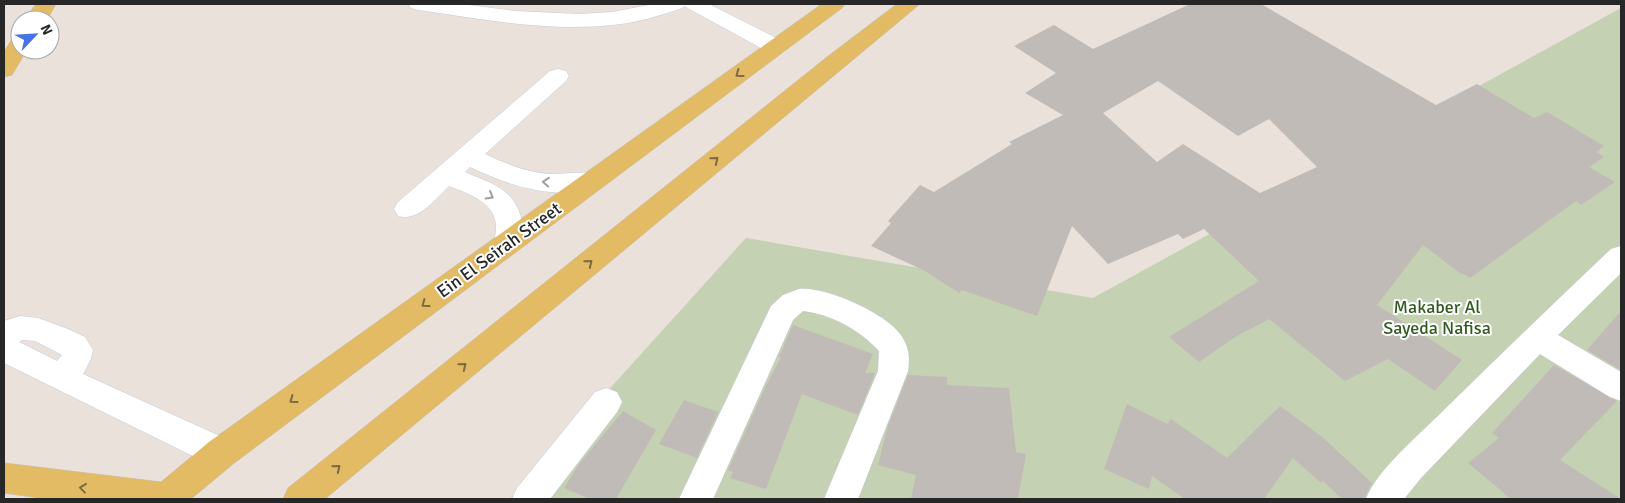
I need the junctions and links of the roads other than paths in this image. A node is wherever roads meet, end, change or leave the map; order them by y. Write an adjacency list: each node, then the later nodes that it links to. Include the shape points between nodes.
1 (418, 4): 2 (street, via 512,17 584,20 634,16)
2 (675, 4)
3 (693, 4): 6 (street)
4 (835, 4): 6 (main road, Ein El Seirah Street)
5 (910, 4): 23 (main road, one-way to 5)
6 (776, 47): 10 (main road, Ein El Seirah Street, one-way to 10)
7 (558, 76): 8 (street)
8 (468, 156): 9 (street); 10 (street, one-way to 8, via 533,181)
9 (446, 174): 11 (street); 12 (street, one-way to 12, via 492,196 503,205 509,215 511,229)
10 (594, 181): 12 (main road, Ein El Seirah Street)
11 (407, 209)
12 (507, 244): 20 (main road, Ein El Seirah Street, one-way to 20)
13 (1621, 256): 14 (street)
14 (1537, 337): 18 (street); 27 (street, via 1409,467)
15 (4, 338): 17 (street, via 15,329 31,326 74,346 78,356)
16 (4, 350): 17 (street)
17 (59, 377): 20 (street)
18 (1621, 388)
19 (606, 402): 24 (street)
20 (220, 454): 22 (main road, Ein El Seirah Street)
21 (4, 478): 22 (main road, one-way to 21)
22 (166, 499)
23 (300, 499)
24 (529, 499)
25 (696, 499): 26 (street, via 781,314 787,306 811,300 859,318 882,333 894,351 893,371)
26 (841, 499)
27 (1383, 499)

